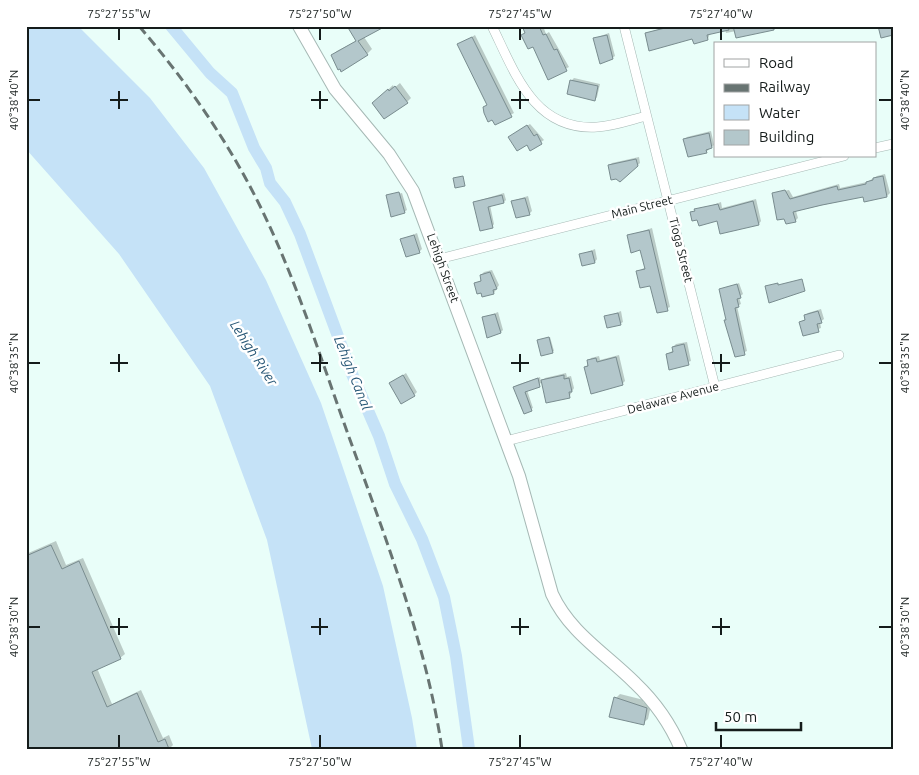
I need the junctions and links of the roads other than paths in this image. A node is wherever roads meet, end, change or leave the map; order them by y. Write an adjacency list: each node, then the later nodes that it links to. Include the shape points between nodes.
1 (299, 26): 9 (street, Lehigh Street, via 335,89 406,178)
2 (492, 26): 4 (street, via 524,90 555,118 581,127 595,127)
3 (624, 26): 4 (street, Tioga Street)
4 (646, 116): 8 (street, Tioga Street)
5 (893, 144): 6 (street)
6 (876, 148)
7 (836, 158): 8 (street, Main Street)
8 (668, 201): 9 (street, Main Street); 11 (street, Tioga Street)
9 (439, 259): 12 (street, Lehigh Street)
10 (839, 355): 11 (street, Delaware Avenue)
11 (715, 387): 12 (street, Delaware Avenue)
12 (506, 441): 13 (street, Lehigh Street, via 552,594 567,621 652,700)
13 (681, 749)

